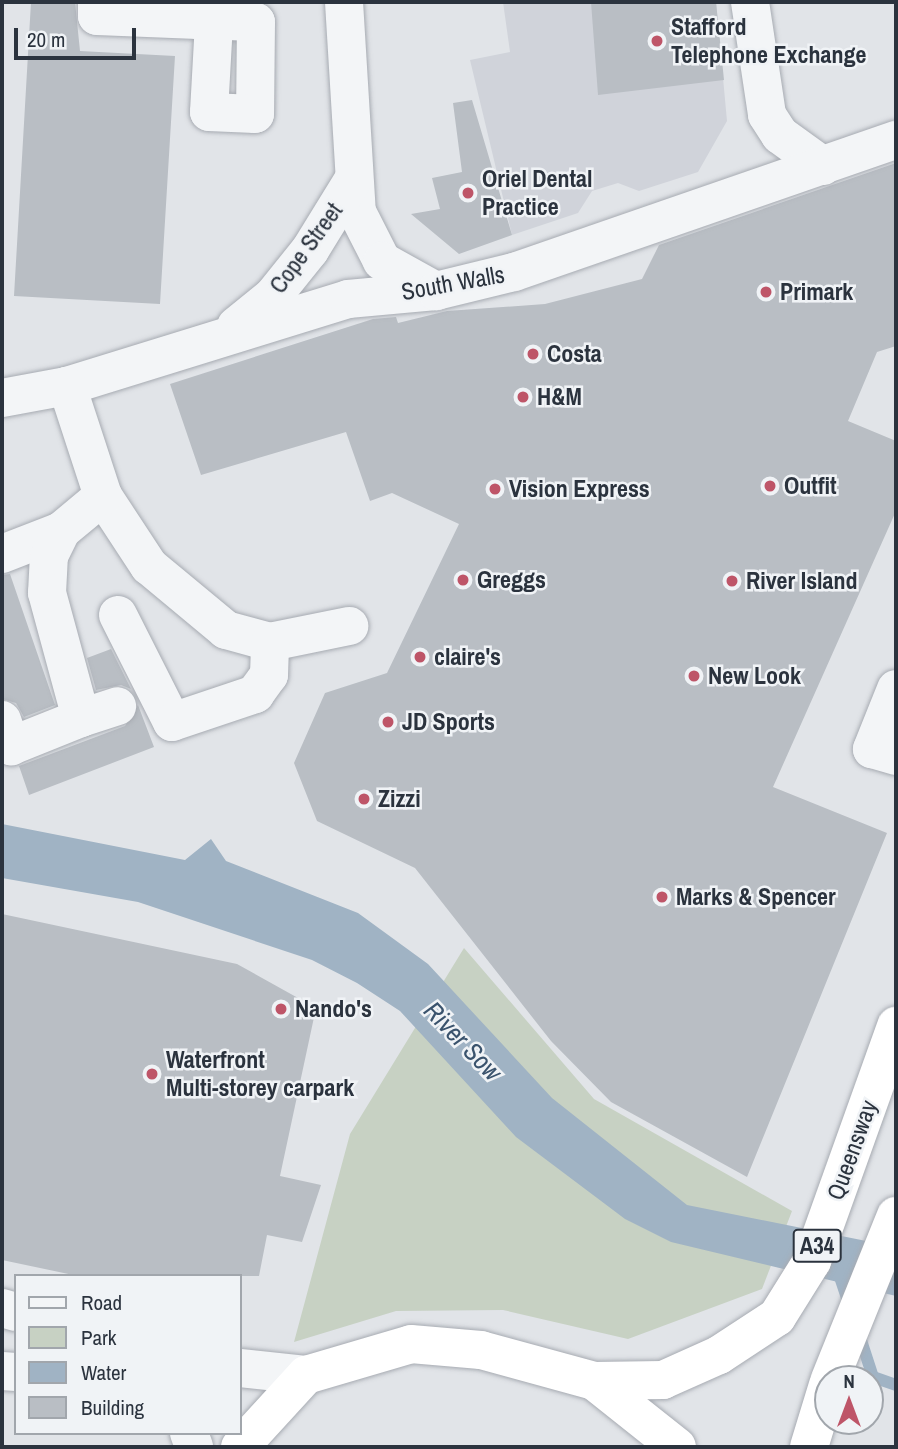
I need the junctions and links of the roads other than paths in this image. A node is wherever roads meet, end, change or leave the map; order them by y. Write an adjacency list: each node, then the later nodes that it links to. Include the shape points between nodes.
1 (97, 2): 5 (street, via 97,16)
2 (344, 2): 8 (street, Cope Street)
3 (750, 2): 7 (street, via 767,114 780,135)
4 (256, 12): 5 (street); 5 (street, via 255,114 209,112)
5 (204, 15)
6 (896, 140): 7 (street, South Walls)
7 (823, 166): 9 (street, South Walls, via 553,260)
8 (353, 180): 9 (street, Cope Street, via 368,242 399,273); 10 (street, Cope Street, via 317,242 274,296)
9 (436, 291): 10 (street, South Walls, via 348,299)
10 (220, 339): 11 (street, South Walls)
11 (67, 386): 12 (street, South Walls); 13 (street)
12 (2, 398)
13 (103, 496): 14 (street); 18 (street, via 149,566 182,598 226,630)
14 (61, 531): 15 (street); 21 (street, via 49,556 47,593)
15 (2, 554)
16 (118, 615): 18 (street, via 172,722 255,694 269,675)
17 (349, 626): 18 (street)
18 (270, 642)
19 (896, 689): 23 (street, via 872,748)
20 (117, 706): 21 (street)
21 (81, 719): 22 (street, via 10,746)
22 (2, 720)
23 (896, 756)
24 (896, 1026): 29 (highway, Queensway / A34, via 812,1261 776,1317 663,1380)
25 (896, 1216): 26 (highway, A34)
26 (836, 1365)
27 (242, 1368): 28 (street)
28 (306, 1375): 29 (highway, via 411,1344 481,1350); 30 (highway)
29 (594, 1381): 31 (highway)
30 (240, 1447)
31 (677, 1447)

